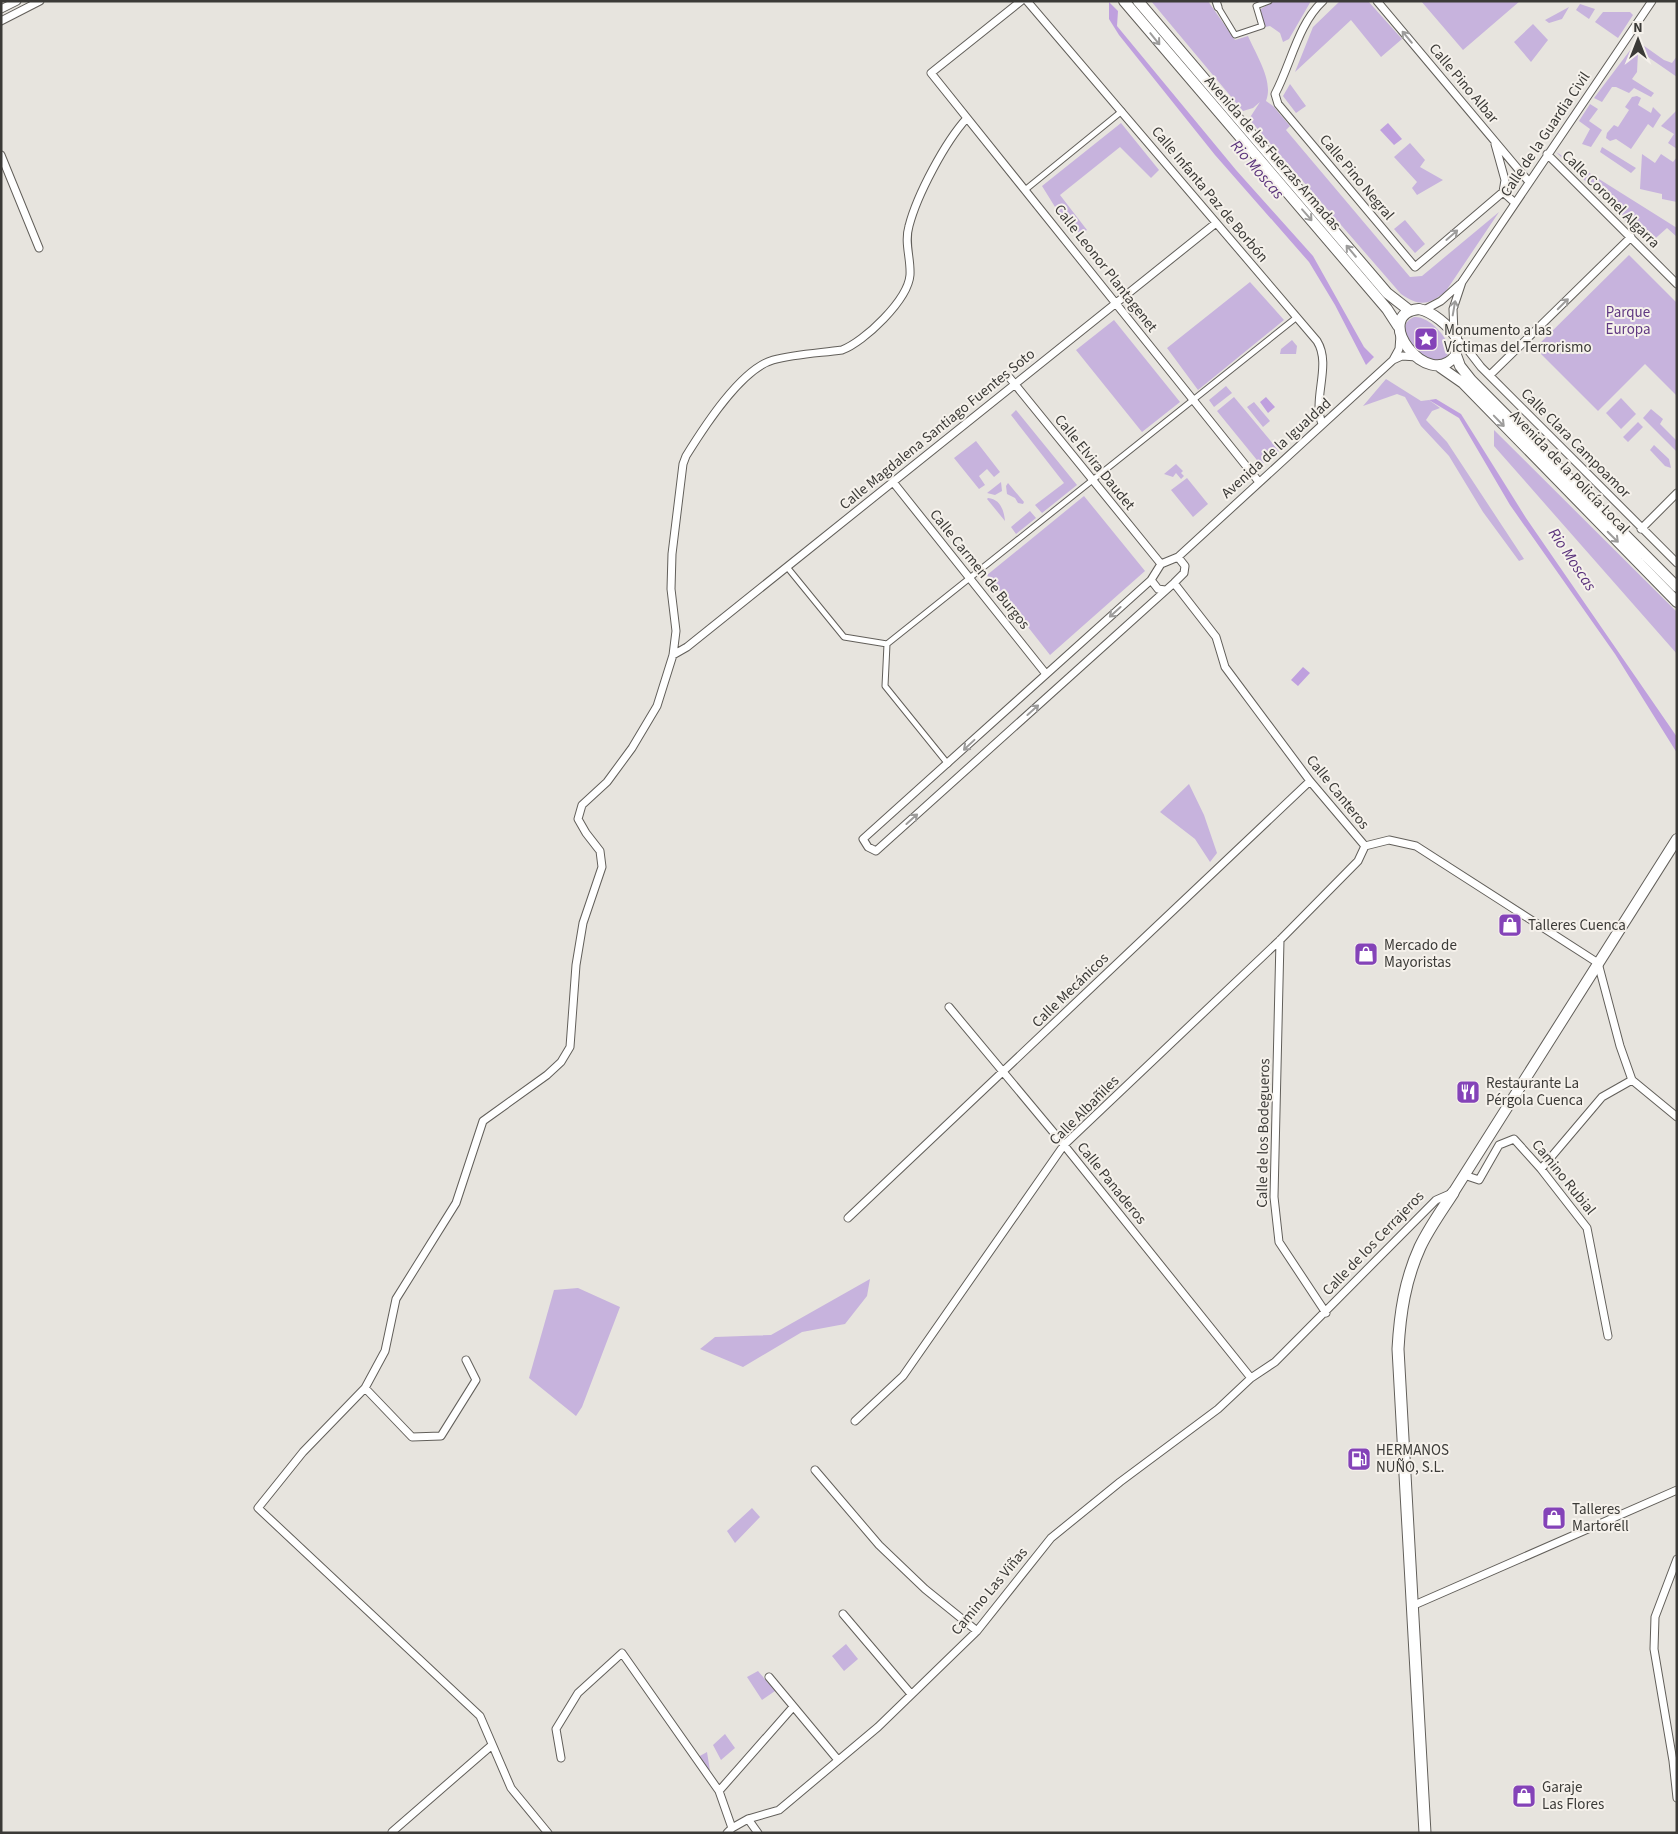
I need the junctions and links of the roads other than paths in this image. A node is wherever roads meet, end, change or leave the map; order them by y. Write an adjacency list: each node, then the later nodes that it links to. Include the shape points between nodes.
1 (17, 1): 13 (street)
2 (40, 1): 14 (street)
3 (1021, 1): 16 (street, Calle Leonor Plantagenet, via 930,73)
4 (1027, 1): 15 (street, Calle Infanta Paz de Borbón)
5 (1124, 1): 34 (main road, Avenida de las Fuerzas Armadas, one-way to 34, via 1387,308)
6 (1138, 1): 32 (main road, Avenida de las Fuerzas Armadas, one-way to 6, via 1387,293)
7 (1269, 1): 12 (street)
8 (1323, 1): 27 (street, Calle Pino Negral, via 1305,22 1275,94 1278,104)
9 (1378, 1): 17 (street, Calle Pino Albar, one-way to 9)
10 (1652, 1): 18 (street, Calle de la Guardia Civil)
11 (1217, 4): 12 (street, via 1235,35 1262,26)
12 (1255, 4)
13 (1, 9)
14 (1, 22)
15 (1122, 111): 21 (street); 24 (street, Calle Infanta Paz de Borbón)
16 (967, 118): 21 (street, Calle Leonor Plantagenet); 61 (street, via 933,170 911,216 906,240 910,275 903,294 853,346 775,360 756,368 718,410 686,456 672,554 671,589 676,630)
17 (1495, 141): 20 (street, Calle Pino Albar); 22 (street, via 1505,180)
18 (1548, 154): 20 (street, Calle de la Guardia Civil); 25 (street, Calle Coronel Algarra)
19 (1, 156): 26 (street)
20 (1528, 182): 23 (street, Calle de la Guardia Civil)
21 (1026, 190): 30 (street, Calle Leonor Plantagenet)
22 (1502, 192): 23 (street); 27 (street, Calle de la Guardia Civil, one-way to 22)
23 (1515, 202): 28 (street, Calle de la Guardia Civil)
24 (1216, 223): 30 (street, Calle Magdalena Santiago Fuentes Soto); 33 (street, Calle Infanta Paz de Borbón)
25 (1631, 237): 29 (street, Calle Coronel Algarra); 40 (street, one-way to 25)
26 (39, 248)
27 (1415, 267)
28 (1462, 282): 31 (street, Calle de la Guardia Civil, via 1441,301); 35 (street, Calle de la Guardia Civil, one-way to 28, via 1453,309)
29 (1677, 284)
30 (1116, 303): 42 (street, Calle Magdalena Santiago Fuentes Soto); 43 (street, Calle Leonor Plantagenet)
31 (1424, 310): 32 (main road); 35 (main road)
32 (1410, 311): 34 (main road, via 1401,318)
33 (1297, 317): 43 (street); 44 (street, Calle Infanta Paz de Borbón, via 1321,349 1318,411)
34 (1399, 330): 37 (main road); 38 (street, via 1399,349)
35 (1456, 337): 36 (main road); 40 (street, Calle Clara Campoamor)
36 (1456, 355): 39 (main road); 57 (main road, Avenida de la Policía Local, via 1471,380)
37 (1419, 357): 38 (street, via 1402,356); 39 (main road)
38 (1393, 360): 44 (street, Avenida de la Igualdad)
39 (1440, 366): 59 (main road, Avenida de la Policía Local, one-way to 59, via 1463,383)
40 (1490, 375): 49 (street, Calle Clara Campoamor)
41 (1009, 377): 42 (street, Calle Elvira Daudet)
42 (1015, 384): 45 (street, Calle Elvira Daudet); 46 (street, Calle Magdalena Santiago Fuentes Soto)
43 (1192, 400): 45 (street); 47 (street, Calle Leonor Plantagenet)
44 (1322, 424): 47 (street, Avenida de la Igualdad)
45 (1092, 480): 52 (street, Calle Elvira Daudet); 54 (street)
46 (893, 482): 53 (street, Calle Magdalena Santiago Fuentes Soto); 54 (street, Calle Carmen de Burgos)
47 (1259, 482): 50 (street, Avenida de la Igualdad)
48 (1677, 493): 49 (street)
49 (1642, 528): 51 (street, Calle Clara Campoamor)
50 (1178, 557): 52 (street); 56 (street, via 1185,566 1184,573)
51 (1677, 563)
52 (1161, 564): 55 (street)
53 (787, 566): 60 (street, via 844,637); 61 (street, Calle Magdalena Santiago Fuentes Soto)
54 (970, 578): 60 (street); 62 (street, Calle Carmen de Burgos)
55 (1151, 580): 58 (street, via 1158,589); 62 (street, one-way to 62)
56 (1174, 583): 58 (street); 64 (street, Calle Canteros, via 1216,637 1225,667)
57 (1677, 587)
58 (1166, 590): 63 (street, one-way to 58, via 863,839 868,847 876,851)
59 (1677, 602)
60 (887, 644): 63 (street, via 884,686)
61 (673, 655): 82 (street, via 657,706 607,782 582,805 578,819 600,851 602,867 583,923 576,965 570,1047 561,1062 547,1075 483,1122 456,1203 396,1298 385,1351)
62 (1046, 674): 63 (street, one-way to 63)
63 (948, 764)
64 (1310, 781): 66 (street, Calle Canteros); 70 (street, Calle Mecánicos)
65 (1677, 839): 68 (main road)
66 (1365, 846): 67 (street, Calle Albañiles, via 1358,862); 68 (street, Calle Canteros, via 1389,840 1416,846)
67 (1280, 940): 73 (street, Calle Albañiles); 78 (street, Calle de los Bodegueros, via 1274,1197 1279,1242)
68 (1598, 963): 71 (street); 75 (main road)
69 (949, 1007): 70 (street, Calle Panaderos)
70 (1004, 1072): 73 (street, Calle Panaderos); 77 (street, Calle Mecánicos)
71 (1632, 1080): 72 (street); 74 (street, via 1602,1097)
72 (1677, 1117)
73 (1064, 1145): 81 (street, Calle Panaderos); 83 (street, Calle Albañiles, via 904,1376)
74 (1541, 1169): 75 (street, Camino Rubial, via 1514,1139 1499,1144 1479,1180); 79 (street, Camino Rubial, via 1587,1228)
75 (1464, 1175): 76 (main road)
76 (1453, 1193): 78 (street, Calle de los Cerrajeros, via 1436,1200); 87 (highway, via 1421,1245 1400,1311 1398,1366)
77 (848, 1218)
78 (1326, 1313): 81 (street, Calle de los Cerrajeros, via 1275,1362)
79 (1608, 1336)
80 (466, 1360): 82 (street, via 476,1380 442,1436 412,1437)
81 (1251, 1378): 89 (street, Camino Las Viñas, via 1218,1409 1051,1538)
82 (364, 1388): 93 (street, via 303,1452 258,1508 480,1716)
83 (855, 1421)
84 (815, 1470): 89 (street, via 880,1544 925,1588)
85 (1677, 1490): 87 (street)
86 (1677, 1559): 97 (street, via 1655,1617 1654,1649)
87 (1412, 1606): 103 (highway)
88 (843, 1614): 91 (street)
89 (977, 1631): 91 (street, Camino Las Viñas)
90 (769, 1677): 92 (street)
91 (911, 1694): 95 (street, Camino Las Viñas)
92 (793, 1707): 95 (street); 96 (street)
93 (492, 1744): 100 (street); 101 (street, via 511,1788)
94 (561, 1758): 96 (street, via 556,1729 578,1693 622,1653)
95 (838, 1760): 98 (street, Camino Las Viñas, via 779,1810)
96 (719, 1791): 99 (street)
97 (1677, 1798)
98 (748, 1819): 99 (street, Camino Las Viñas); 102 (street)
99 (730, 1830)
100 (392, 1832)
101 (548, 1833)
102 (758, 1833)
103 (1425, 1833)

